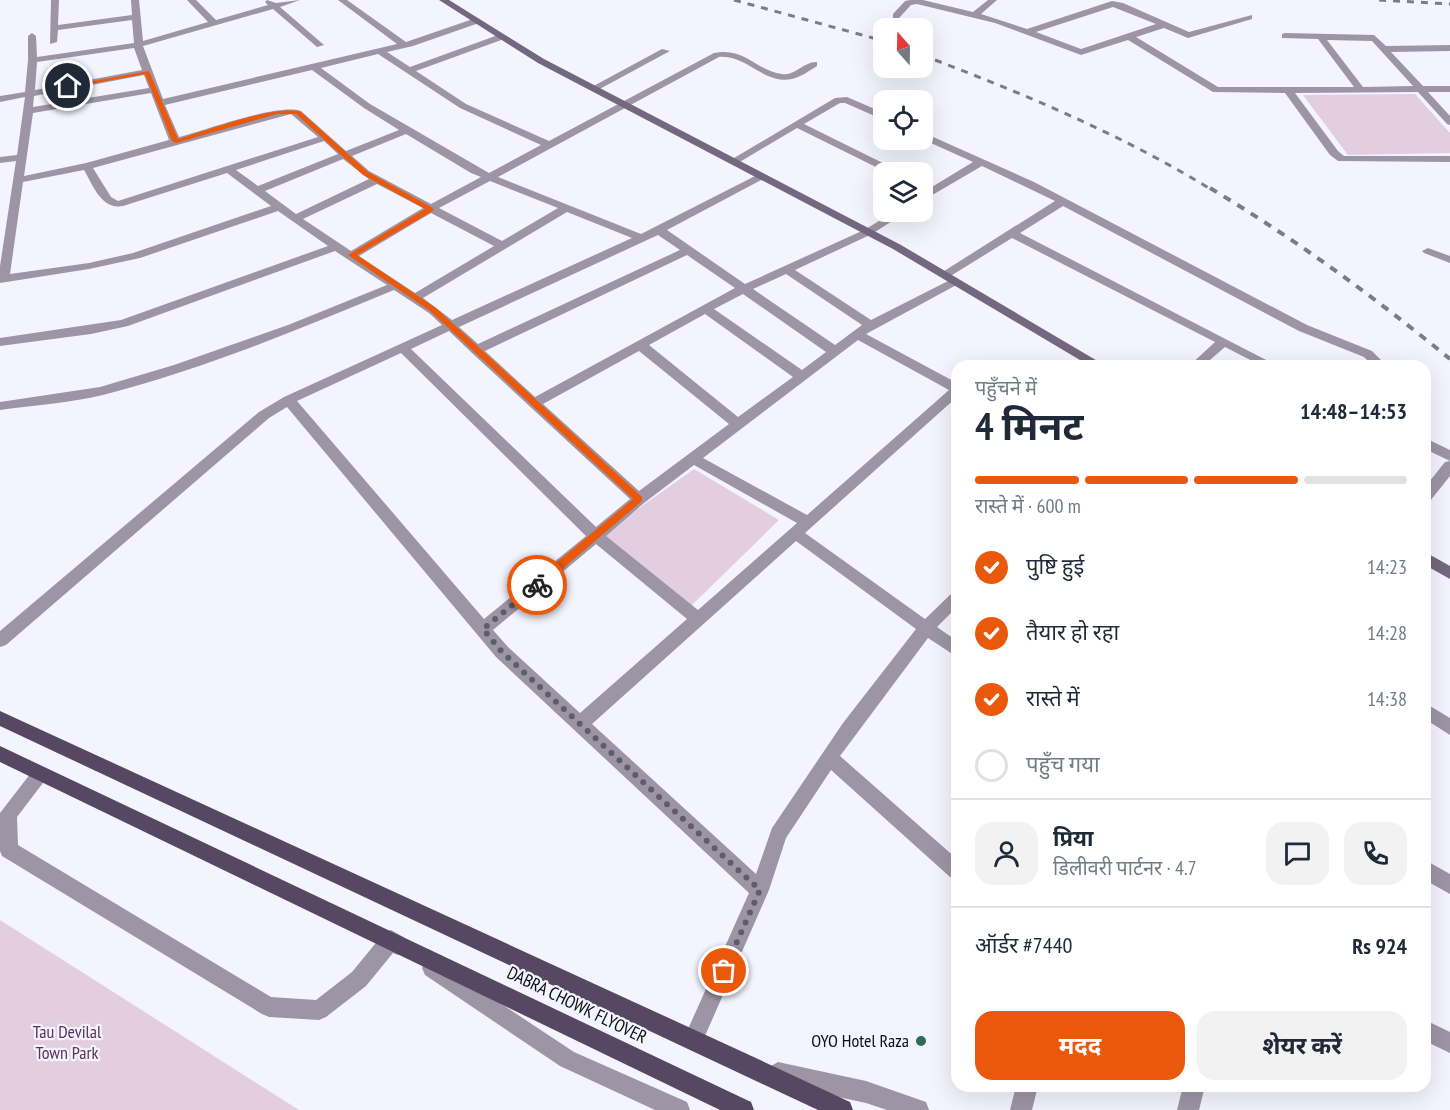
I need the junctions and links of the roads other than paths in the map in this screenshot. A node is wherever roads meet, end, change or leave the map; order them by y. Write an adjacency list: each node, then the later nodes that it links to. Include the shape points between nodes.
1 (55, 0): 17 (street)
2 (135, 0): 12 (street)
3 (191, 0): 15 (street)
4 (267, 0): 9 (street)
5 (296, 0): 9 (street)
6 (342, 0): 27 (street)
7 (443, 0): 14 (street)
8 (993, 0): 10 (street)
9 (275, 7): 15 (street); 26 (street)
10 (975, 15): 11 (street, via 917,1 908,3); 18 (street)
11 (896, 16)
12 (137, 17): 17 (street); 25 (street)
13 (1249, 17): 16 (street, via 1193,34)
14 (476, 21): 23 (street); 27 (street)
15 (215, 24): 25 (street)
16 (1166, 24): 18 (street, via 1112,4); 20 (street)
17 (54, 28): 24 (street)
18 (1027, 32): 20 (street, via 1081,52)
19 (32, 36): 32 (street)
20 (1128, 36): 41 (street, via 1216,90)
21 (1285, 36): 22 (street)
22 (1320, 36): 29 (street, via 1369,37); 42 (street)
23 (501, 37): 35 (street); 37 (street)
24 (53, 42)
25 (138, 45): 32 (street); 36 (street)
26 (321, 45)
27 (404, 45): 30 (street)
28 (1450, 48): 29 (street)
29 (1384, 49): 38 (street)
30 (379, 51): 34 (street); 35 (street)
31 (665, 51): 37 (street)
32 (33, 60): 43 (street)
33 (814, 64): 46 (street, via 784,77 721,54)
34 (314, 67): 45 (street); 51 (street)
35 (408, 71): 55 (street, via 463,106)
36 (147, 72): 40 (street); 43 (street)
37 (593, 89): 46 (street)
38 (1421, 89): 39 (street); 42 (street); 49 (street)
39 (1450, 89)
40 (154, 90): 45 (street); 47 (street)
41 (1288, 90): 42 (street); 58 (street, via 1342,159)
42 (1361, 90)
43 (29, 93): 44 (street); 47 (street)
44 (0, 99)
45 (160, 103): 54 (street)
46 (623, 104): 55 (street); 60 (street)
47 (28, 111): 57 (street)
48 (873, 112): 50 (street, via 838,100)
49 (1450, 122)
50 (796, 124): 60 (street); 61 (street)
51 (407, 130): 56 (street); 66 (street)
52 (327, 137): 54 (street, via 298,113 285,111); 56 (street); 64 (street)
53 (933, 140): 62 (street)
54 (176, 141): 63 (street)
55 (549, 145): 66 (street)
56 (345, 155): 68 (street); 70 (street)
57 (21, 157): 59 (street); 67 (street)
58 (1450, 159)
59 (0, 160)
60 (734, 161): 65 (street)
61 (873, 162)
62 (981, 162): 69 (street); 71 (street)
63 (87, 166): 64 (street, via 107,199 119,204); 67 (street)
64 (229, 169): 70 (street)
65 (761, 176): 77 (street); 78 (street)
66 (490, 178): 73 (street); 74 (street)
67 (18, 180): 88 (street)
68 (376, 180): 74 (street); 75 (street)
69 (933, 189)
70 (257, 190): 72 (street)
71 (1063, 201): 79 (street); 106 (street, via 1303,328)
72 (280, 207): 75 (street); 88 (street, via 136,256)
73 (566, 208): 80 (street); 82 (street)
74 (430, 209): 82 (street); 85 (street)
75 (296, 219): 81 (street)
76 (884, 222): 78 (street)
77 (659, 230): 80 (street); 83 (street)
78 (868, 232): 87 (street); 89 (street)
79 (1011, 234): 89 (street); 98 (street)
80 (641, 238): 95 (street)
81 (338, 246): 85 (street); 97 (street, via 124,323)
82 (502, 246): 92 (street)
83 (688, 250): 91 (street); 101 (street)
84 (1428, 251): 86 (street)
85 (352, 255): 90 (street)
86 (1450, 260)
87 (787, 270): 91 (street); 94 (street)
88 (2, 278)
89 (951, 278): 94 (street); 103 (street)
90 (396, 285): 92 (street); 112 (street, via 292,328 179,368 101,391)
91 (745, 289): 93 (street); 102 (street)
92 (415, 298): 95 (street)
93 (706, 309): 99 (street); 107 (street)
94 (870, 325): 96 (street)
95 (450, 326): 100 (street); 101 (street)
96 (857, 334): 102 (street); 108 (street)
97 (0, 342)
98 (1223, 342): 104 (street); 105 (street)
99 (640, 345): 111 (street); 113 (street)
100 (403, 348): 110 (street); 122 (street)
101 (476, 350): 111 (street)
102 (834, 351): 107 (street)
103 (1090, 360)
104 (1202, 360)
105 (1260, 360)
106 (1375, 360)
107 (801, 376): 113 (street)
108 (951, 387)
109 (951, 395): 120 (street)
110 (289, 400): 128 (street); 129 (street, via 243,430)
111 (534, 403): 119 (street)
112 (0, 406)
113 (738, 424): 116 (street)
114 (1431, 446): 115 (street)
115 (1450, 456)
116 (692, 458): 119 (street); 120 (street)
117 (1450, 466): 118 (street)
118 (1431, 490)
119 (639, 499): 122 (street)
120 (808, 522): 121 (street)
121 (795, 533): 126 (street); 127 (street)
122 (596, 536): 126 (street); 128 (street)
123 (1431, 562): 124 (street)
124 (1450, 573)
125 (951, 603): 127 (street)
126 (698, 619): 133 (street)
127 (927, 627): 130 (street); 136 (street)
128 (483, 629): 133 (street, via 502,652)
129 (0, 640)
130 (951, 645)
131 (1431, 714): 134 (street)
132 (4, 724): 144 (main road)
133 (580, 724): 141 (street)
134 (1450, 728)
135 (0, 754): 137 (main road, DABRA CHOWK FLYOVER)
136 (829, 758): 138 (street); 141 (street, via 778,834)
137 (40, 775): 142 (main road, DABRA CHOWK FLYOVER); 142 (street, via 8,814 9,850 270,1006 319,1010 359,979)
138 (951, 866)
139 (1431, 873): 140 (street)
140 (1450, 885)
141 (760, 890): 144 (street)
142 (391, 940): 150 (street, via 567,1059); 151 (main road, DABRA CHOWK FLYOVER)
143 (1431, 1033): 145 (street)
144 (694, 1038): 146 (main road)
145 (1450, 1043)
146 (761, 1070): 149 (main road); 152 (street, via 866,1092)
147 (1026, 1092): 153 (street)
148 (1192, 1092): 154 (street)
149 (840, 1109)
150 (679, 1110)
151 (743, 1110)
152 (918, 1110)
153 (1021, 1110)
154 (1188, 1110)

